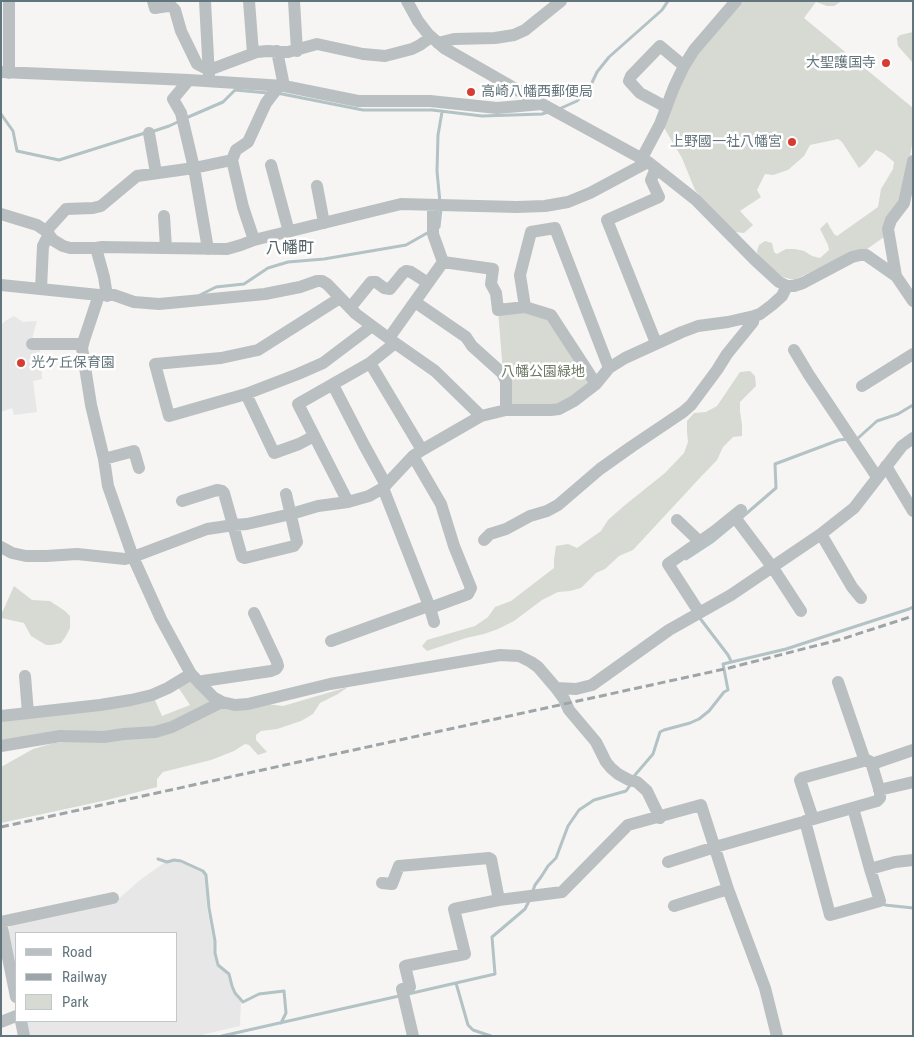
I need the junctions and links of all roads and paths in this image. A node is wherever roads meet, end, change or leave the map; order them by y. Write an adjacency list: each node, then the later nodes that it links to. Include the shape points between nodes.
1 (9, 1): 14 (street)
2 (153, 1): 15 (street, via 154,8 168,6 175,10 181,32 197,64)
3 (204, 1): 15 (street)
4 (249, 1): 12 (street)
5 (294, 1): 10 (street)
6 (561, 1): 9 (street, via 514,35)
7 (736, 1): 13 (street)
8 (411, 2): 9 (street, via 418,20)
9 (435, 40): 10 (street, via 384,56 317,44); 18 (street)
10 (297, 50): 11 (street)
11 (277, 51): 12 (street); 17 (street)
12 (252, 53): 15 (street)
13 (684, 66): 19 (street); 19 (street, via 660,46 628,81 640,93)
14 (5, 72): 16 (street)
15 (210, 76): 16 (street); 17 (street)
16 (189, 80): 25 (street, via 173,100 181,113)
17 (282, 86): 18 (street, via 358,102 430,101 497,108); 21 (street, via 266,103 248,142 236,150)
18 (542, 104): 23 (street)
19 (666, 107): 23 (street)
20 (149, 133): 26 (street)
21 (232, 160): 25 (street); 34 (street)
22 (913, 162): 39 (street, via 904,203 888,229)
23 (649, 163): 28 (street, via 568,202 545,206); 42 (street, via 696,200 755,260); 53 (street, via 651,180 659,197 607,220)
24 (271, 164): 32 (street)
25 (194, 168): 26 (street); 37 (street)
26 (156, 173): 33 (street, via 137,176 101,206 66,209)
27 (317, 186): 31 (street)
28 (433, 205): 31 (street, via 400,204); 38 (street, via 433,234)
29 (1, 214): 33 (street, via 30,223)
30 (164, 216): 36 (street)
31 (324, 223): 32 (street)
32 (290, 232): 34 (street)
33 (48, 233): 35 (street, via 63,246); 43 (street, via 43,246)
34 (254, 240): 37 (street, via 227,248)
35 (96, 248): 36 (street); 44 (street, via 104,277)
36 (166, 248): 37 (street)
37 (208, 249)
38 (443, 262): 40 (street); 48 (street, via 493,269 490,284 496,293 498,310)
39 (896, 276): 42 (street, via 866,255 860,255 803,283); 46 (street)
40 (428, 283): 47 (street); 49 (street, via 408,271 390,289 371,282)
41 (1, 286): 43 (street)
42 (787, 286): 50 (street, via 782,296)
43 (41, 289): 44 (street)
44 (103, 295): 45 (street, via 159,304 265,294 322,281); 55 (street)
45 (340, 298): 49 (street); 63 (street, via 258,350 220,358 155,364 168,416)
46 (913, 301)
47 (415, 302): 52 (street); 64 (street, via 466,337 502,372 506,381)
48 (525, 307): 59 (street, via 520,276 531,232 555,228); 60 (street, via 551,315)
49 (350, 308): 51 (street)
50 (754, 316): 53 (street, via 698,326); 82 (street, via 753,322 683,412 600,469 558,505 490,534)
51 (372, 326): 52 (street); 63 (street, via 322,363)
52 (392, 341): 58 (street); 65 (street, via 435,371)
53 (656, 343): 59 (street)
54 (32, 344): 55 (street)
55 (82, 344): 69 (street, via 91,405)
56 (794, 350): 72 (street)
57 (913, 354): 62 (street)
58 (370, 363): 61 (street); 68 (street)
59 (609, 368): 60 (street)
60 (596, 384): 64 (street, via 559,409)
61 (333, 385): 66 (street, via 298,404); 73 (street)
62 (862, 386)
63 (246, 394): 66 (street, via 274,453)
64 (506, 410): 65 (street)
65 (481, 416): 68 (street)
66 (314, 436): 76 (street)
67 (913, 438): 70 (street)
68 (418, 453): 73 (street); 88 (street, via 441,504 471,588 468,594)
69 (104, 460): 71 (street, via 134,451); 85 (street, via 108,486)
70 (886, 466): 72 (street); 77 (street)
71 (139, 468)
72 (877, 477): 81 (street, via 854,508)
73 (385, 486): 76 (street, via 369,496); 88 (street)
74 (286, 494): 78 (street)
75 (182, 501): 80 (street, via 222,490)
76 (348, 502): 78 (street)
77 (913, 511)
78 (291, 514): 80 (street); 80 (street, via 297,542 294,546 245,558)
79 (677, 520): 83 (street)
80 (234, 524): 85 (street, via 207,529)
81 (821, 534): 86 (street); 87 (street)
82 (484, 540)
83 (700, 542): 86 (street, via 737,513); 90 (street, via 668,564)
84 (1, 547): 85 (street, via 26,556)
85 (132, 557): 94 (street)
86 (772, 568): 89 (street); 90 (street)
87 (861, 598)
88 (429, 607): 92 (street); 93 (street)
89 (801, 611)
90 (699, 612): 98 (street, via 592,685 576,689)
91 (254, 613): 97 (street, via 277,662 276,669)
92 (434, 622)
93 (331, 641)
94 (191, 674): 97 (street); 100 (street, via 152,695)
95 (25, 676): 100 (street)
96 (838, 682): 104 (street)
97 (200, 684): 99 (street)
98 (556, 688): 99 (street, via 531,662 520,656 500,655 330,684 248,704); 108 (street, via 596,742 606,762 618,774 646,791)
99 (222, 702): 102 (street, via 181,724 155,732 104,738 60,736)
100 (28, 714): 101 (street)
101 (1, 716)
102 (1, 746)
103 (913, 750): 104 (street)
104 (868, 763): 106 (street); 109 (street, via 802,778)
105 (913, 782): 106 (street)
106 (879, 790): 107 (street, via 877,801)
107 (853, 808): 109 (street); 113 (street)
108 (660, 818): 110 (street, via 701,805); 117 (street, via 628,826 562,892)
109 (809, 820): 110 (street); 113 (street, via 830,915 880,900)
110 (715, 847): 112 (street); 115 (street)
111 (913, 860): 113 (street)
112 (668, 862)
113 (870, 869)
114 (382, 883): 117 (street, via 392,884 398,866 489,858)
115 (728, 890): 118 (street); 126 (street, via 765,988)
116 (113, 898): 119 (street)
117 (498, 900): 125 (street, via 454,909 465,954 404,966 410,987 402,989)
118 (674, 906)
119 (1, 922): 120 (street)
120 (15, 992)
121 (15, 1016): 122 (street)
122 (1, 1022)
123 (21, 1022): 124 (street)
124 (24, 1036)
125 (413, 1036)
126 (777, 1036)

